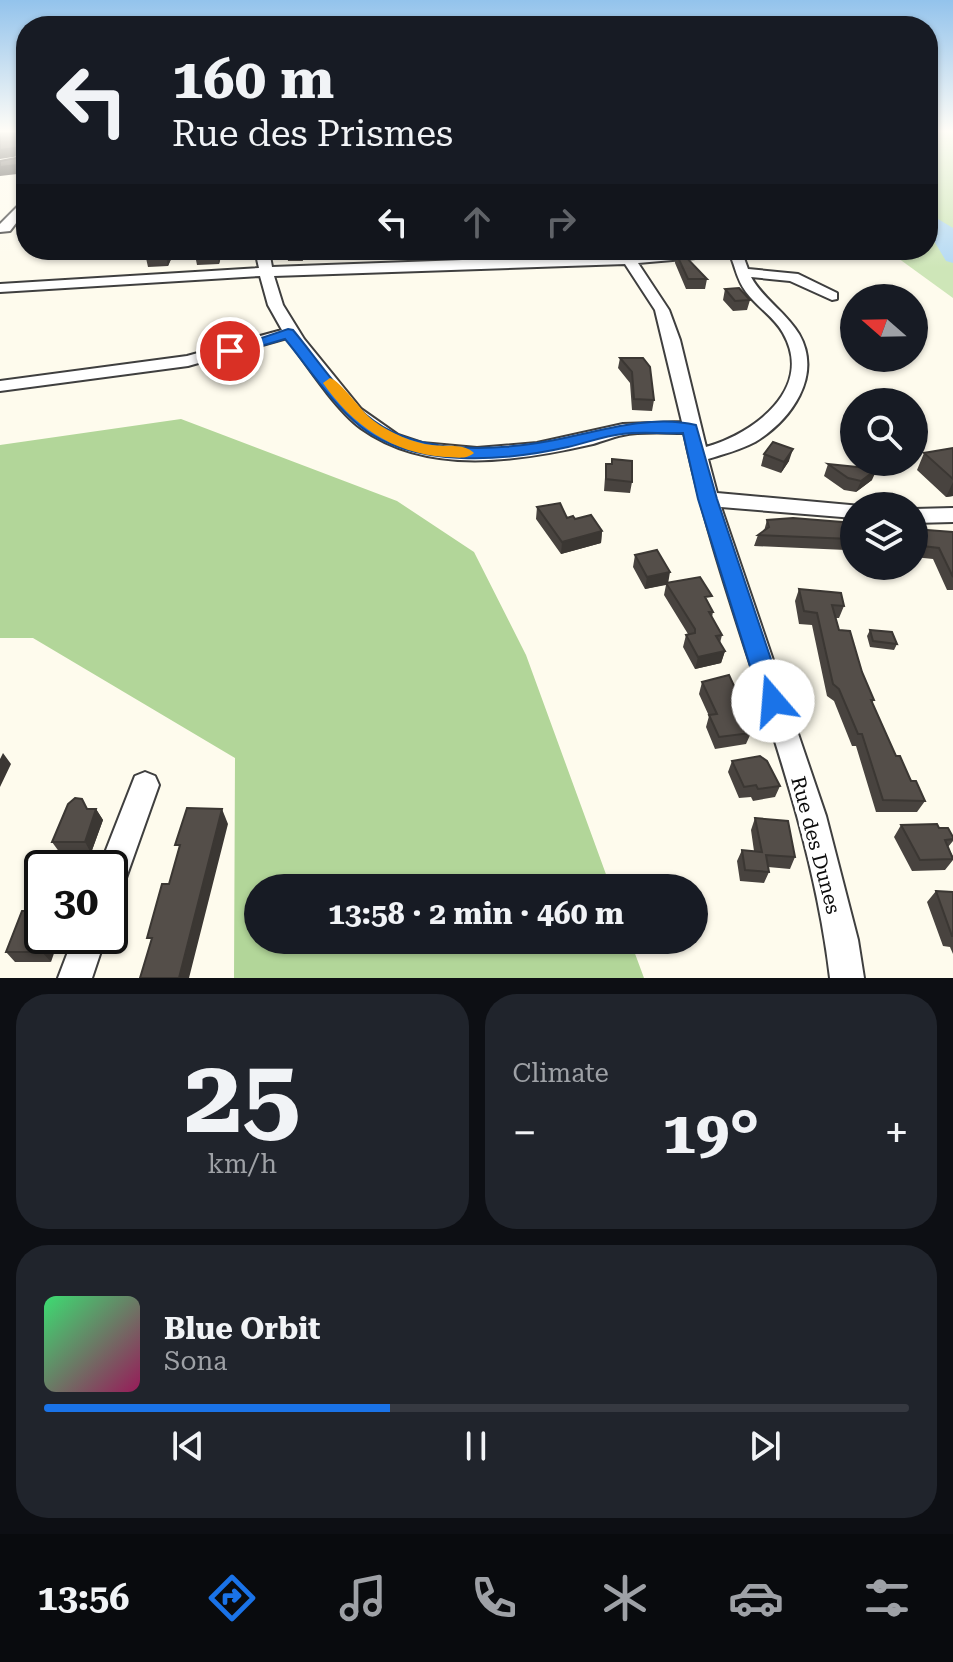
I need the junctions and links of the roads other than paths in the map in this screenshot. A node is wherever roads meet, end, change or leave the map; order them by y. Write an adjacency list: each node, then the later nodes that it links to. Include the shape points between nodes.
1 (16, 214): 2 (street)
2 (2, 230)
3 (264, 260): 6 (street)
4 (629, 260): 6 (street); 12 (street, Rue des Dunes, via 662,310)
5 (738, 260): 7 (street)
6 (266, 271): 8 (street); 10 (street)
7 (740, 272): 9 (street, via 793,277); 13 (street, via 760,303 790,332 801,357 798,386 780,413 755,433)
8 (0, 288)
9 (832, 296)
10 (288, 333): 11 (street, via 188,361); 12 (street, via 345,404 369,425 429,450 488,452 581,440 621,429)
11 (0, 386)
12 (690, 428): 13 (street, Rue des Dunes)
13 (698, 456): 14 (street, Rue des Dunes)
14 (708, 499): 15 (street); 22 (street, Rue des Dunes, via 811,816)
15 (840, 510)
16 (953, 515): 17 (street)
17 (928, 516)
18 (145, 785): 19 (street)
19 (121, 850)
20 (84, 954): 21 (street)
21 (75, 978)
22 (847, 978)

